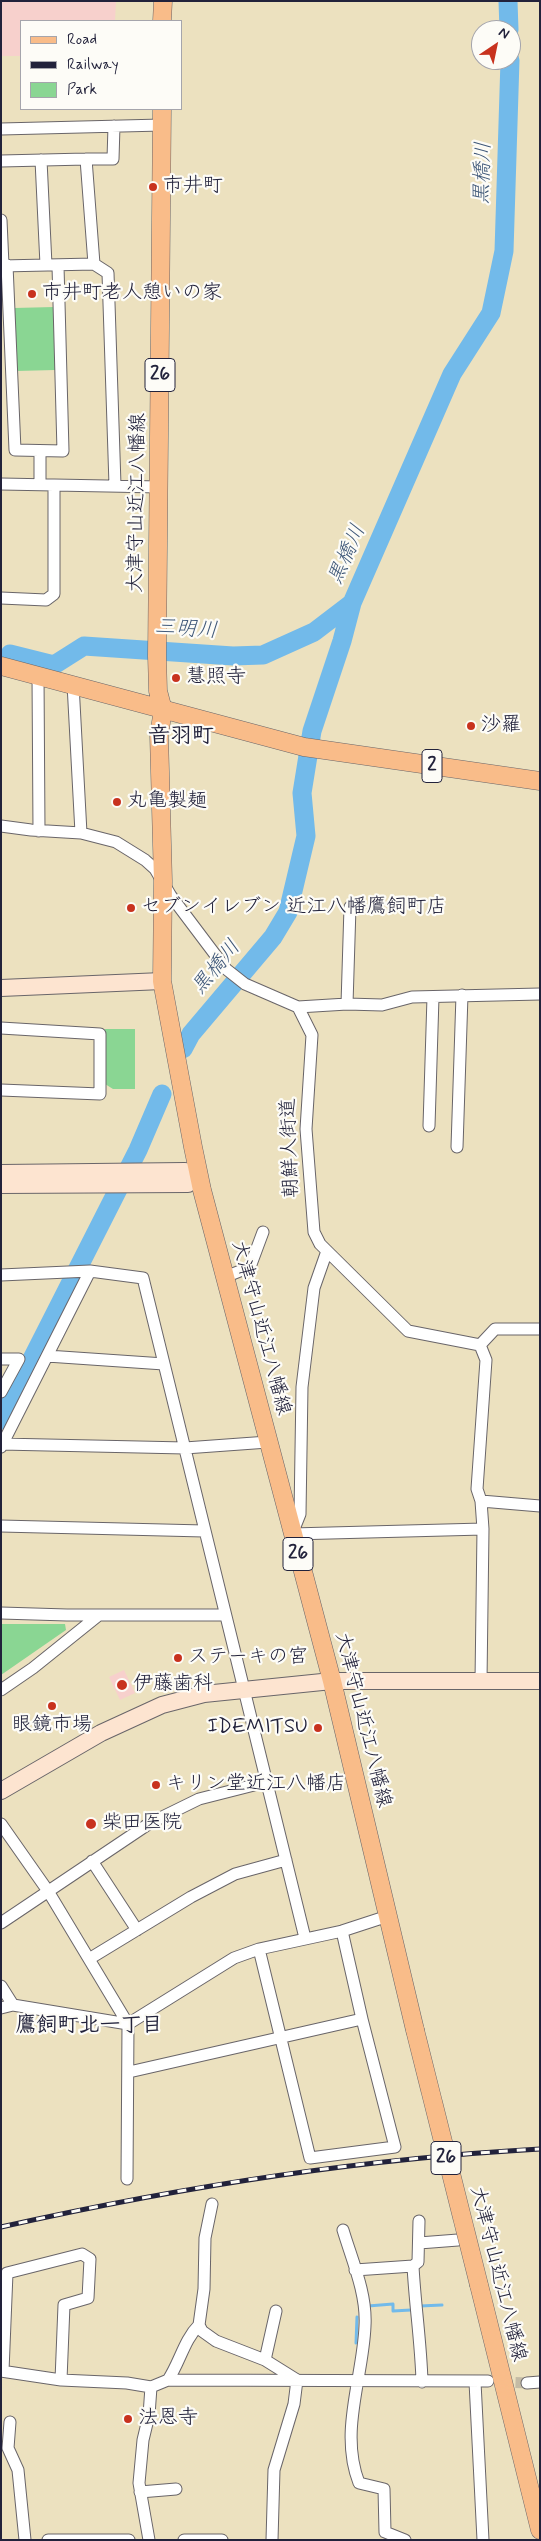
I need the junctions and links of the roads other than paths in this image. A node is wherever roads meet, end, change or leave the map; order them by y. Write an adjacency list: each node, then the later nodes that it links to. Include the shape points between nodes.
1 (163, 1): 2 (main road)
2 (162, 20)
3 (162, 117): 4 (street); 18 (main road, 大津守山近江八幡線 / 26)
4 (114, 126): 5 (street); 6 (street, via 113,159)
5 (1, 129)
6 (86, 159): 7 (street); 10 (street)
7 (41, 160): 8 (street); 12 (street)
8 (1, 161)
9 (1, 220): 11 (street)
10 (94, 264): 12 (street); 17 (street, via 108,273)
11 (4, 265): 12 (street); 13 (street, via 14,450)
12 (52, 265): 13 (street, via 63,451)
13 (40, 451): 14 (street)
14 (40, 483): 15 (street); 16 (street)
15 (1, 484)
16 (54, 485): 17 (street); 19 (street, via 54,594 46,600)
17 (114, 485): 18 (street)
18 (160, 487): 23 (main road, 大津守山近江八幡線 / 26, via 157,648 158,691)
19 (1, 598)
20 (1, 666): 21 (main road, 2)
21 (38, 675): 22 (main road, 2); 26 (street)
22 (73, 684): 23 (main road, 2); 27 (street)
23 (163, 710): 24 (main road, 2, via 325,751); 28 (main road, 大津守山近江八幡線 / 26, via 159,735)
24 (540, 781)
25 (1, 826): 26 (street)
26 (40, 830): 27 (street)
27 (81, 833): 28 (street, via 116,842 146,860)
28 (163, 882): 30 (main road, 大津守山近江八幡線 / 26); 36 (street, via 226,969 246,984)
29 (350, 907): 35 (street)
30 (162, 981): 31 (street); 42 (main road, 大津守山近江八幡線 / 26)
31 (1, 988)
32 (540, 994): 33 (street)
33 (462, 995): 34 (street); 40 (street)
34 (433, 997): 35 (street, via 412,997 382,1005); 39 (street)
35 (347, 1004): 36 (street)
36 (298, 1007): 46 (street, 朝鮮人街道, via 312,1036 306,1129 314,1232)
37 (1, 1028): 38 (street, via 100,1034 100,1094)
38 (1, 1090)
39 (429, 1126)
40 (457, 1148)
41 (1, 1173): 43 (street)
42 (198, 1175): 43 (street, via 188,1184); 49 (main road, 大津守山近江八幡線 / 26)
43 (106, 1178): 44 (street)
44 (1, 1185)
45 (263, 1232): 49 (street, via 250,1268)
46 (327, 1251): 51 (street, 朝鮮人街道, via 408,1331); 64 (street, via 313,1297 302,1387 300,1514)
47 (90, 1271): 48 (street); 52 (street); 54 (street, via 143,1278)
48 (1, 1275)
49 (225, 1277): 56 (main road, 大津守山近江八幡線 / 26)
50 (540, 1329): 51 (street, via 495,1329)
51 (480, 1345): 59 (street, via 486,1360 477,1489)
52 (47, 1356): 54 (street); 57 (street)
53 (1, 1359): 55 (street, via 19,1359)
54 (164, 1364): 58 (street)
55 (1, 1392)
56 (268, 1442): 58 (street); 64 (main road, 大津守山近江八幡線 / 26)
57 (2, 1445): 58 (street)
58 (185, 1448): 63 (street)
59 (481, 1501): 60 (street); 62 (street)
60 (540, 1506)
61 (1, 1526): 63 (street)
62 (483, 1529): 64 (street); 69 (street)
63 (204, 1531): 67 (street)
64 (292, 1534): 68 (main road, 大津守山近江八幡線 / 26)
65 (1, 1613): 66 (street)
66 (100, 1615): 67 (street); 72 (street)
67 (224, 1615): 71 (street)
68 (332, 1681): 69 (street); 71 (street); 79 (main road, 大津守山近江八幡線 / 26)
69 (481, 1681): 70 (street)
70 (540, 1681)
71 (242, 1689): 73 (street); 74 (street, via 204,1694 162,1705 101,1733)
72 (1, 1690)
73 (266, 1782): 76 (street); 77 (street, via 199,1799 150,1822)
74 (1, 1791)
75 (1, 1824): 78 (street)
76 (286, 1860): 81 (street, via 235,1874); 83 (street)
77 (92, 1862): 78 (street); 81 (street)
78 (48, 1891): 80 (street); 85 (street)
79 (388, 1916): 82 (street); 118 (main road, 大津守山近江八幡線 / 26, bridge)
80 (1, 1923)
81 (137, 1930): 85 (street)
82 (342, 1931): 83 (street); 89 (street)
83 (305, 1938): 84 (street)
84 (259, 1949): 90 (street, via 234,1958); 91 (street)
85 (89, 1959): 90 (street)
86 (1, 1986): 87 (street)
87 (13, 2005): 88 (street); 90 (street)
88 (1, 2008)
89 (362, 2019): 91 (street); 91 (street, via 395,2147 310,2158)
90 (128, 2024): 92 (street)
91 (280, 2038): 92 (street)
92 (128, 2072): 93 (street)
93 (127, 2179)
94 (212, 2204): 102 (street, via 205,2238 204,2289)
95 (419, 2221): 98 (street)
96 (343, 2230): 100 (street)
97 (458, 2240): 98 (street)
98 (419, 2243): 99 (street, via 418,2262)
99 (413, 2266): 100 (street); 110 (street)
100 (355, 2270): 108 (street, via 365,2307)
101 (276, 2311): 103 (street)
102 (199, 2325): 103 (street, via 216,2341); 106 (street, via 190,2334)
103 (264, 2360): 107 (street)
104 (2, 2371): 105 (street); 105 (street, via 7,2273 82,2254 90,2259 88,2298 64,2305)
105 (61, 2380): 114 (street)
106 (168, 2380): 107 (street); 114 (street)
107 (297, 2380): 108 (street); 126 (street, via 294,2404 274,2470)
108 (357, 2381): 110 (street); 127 (street, via 350,2431 352,2465 359,2483 384,2489 385,2532)
109 (488, 2381): 111 (street)
110 (422, 2382): 111 (street)
111 (475, 2382): 128 (street)
112 (540, 2382): 113 (street)
113 (527, 2383)
114 (151, 2387): 117 (street)
115 (10, 2422): 120 (street, via 8,2448 18,2470)
116 (176, 2489): 117 (street)
117 (140, 2492): 123 (street)
118 (540, 2530)
119 (99, 2539): 121 (street); 122 (street)
120 (25, 2540)
121 (48, 2540)
122 (129, 2540)
123 (149, 2540)
124 (184, 2540): 125 (street)
125 (222, 2540)
126 (272, 2540)
127 (405, 2540)
128 (483, 2540)

